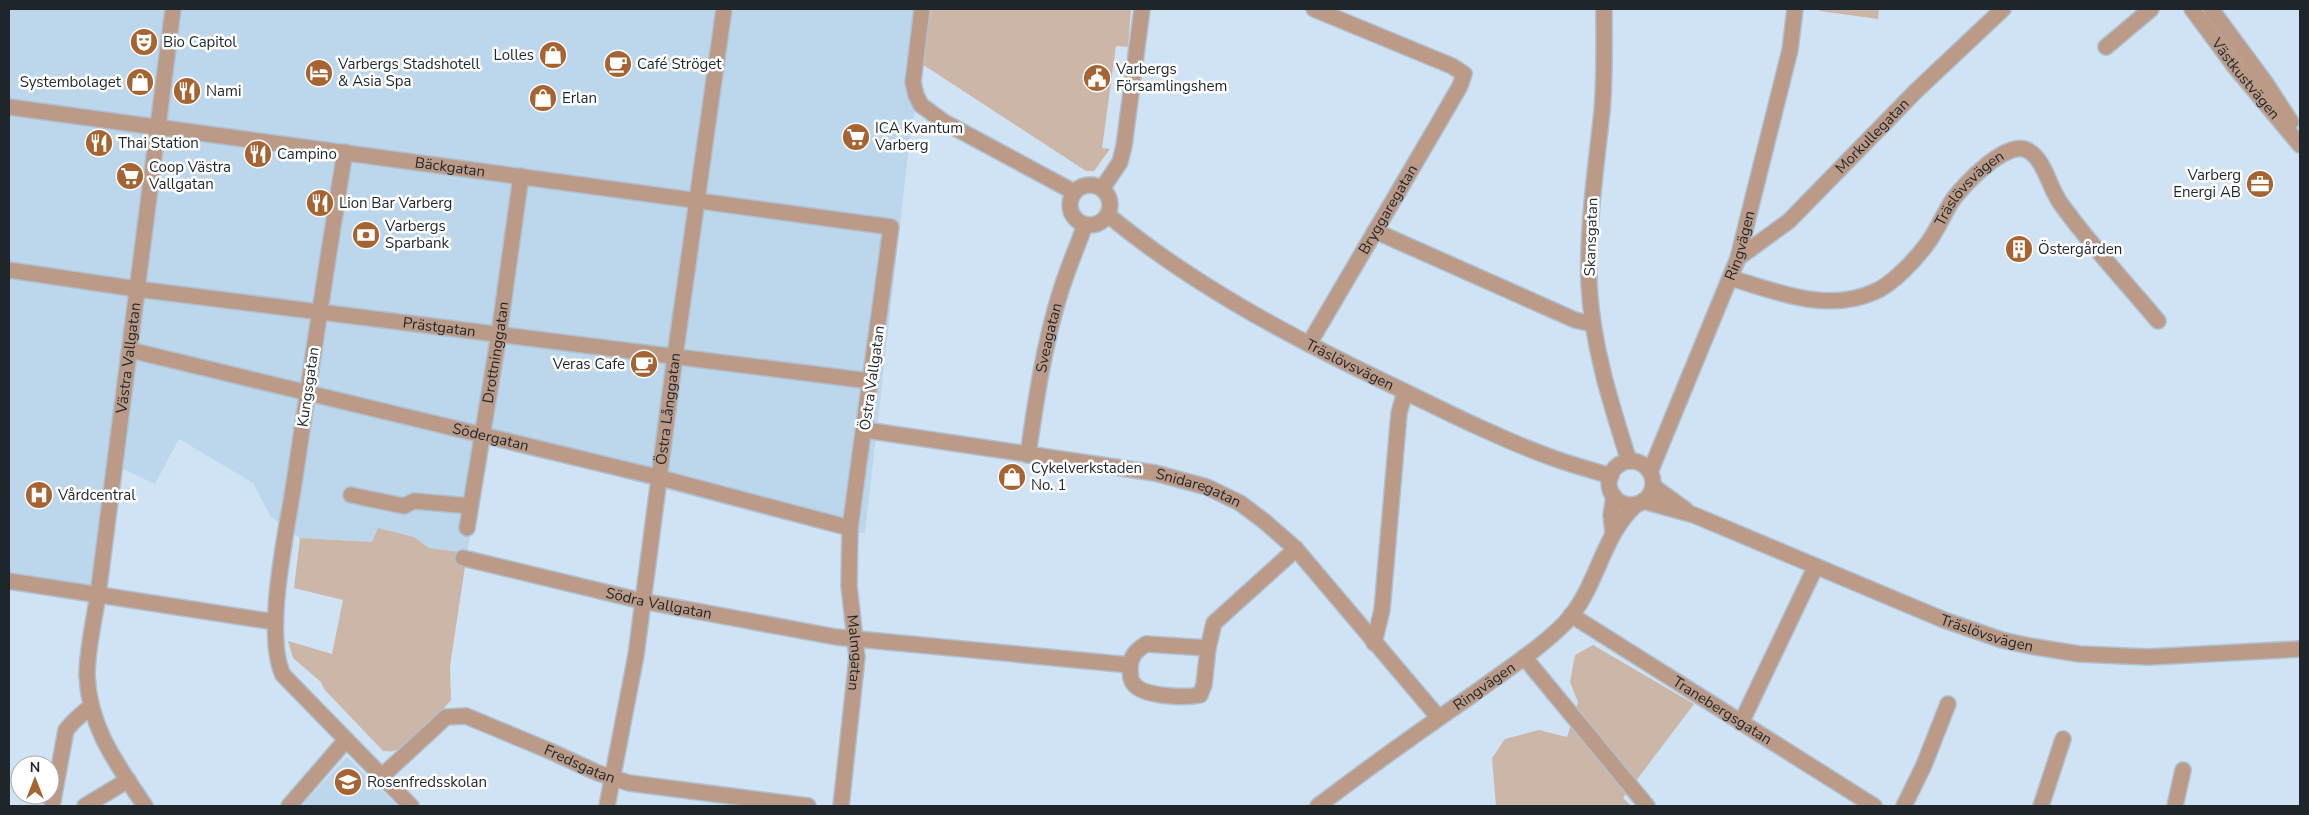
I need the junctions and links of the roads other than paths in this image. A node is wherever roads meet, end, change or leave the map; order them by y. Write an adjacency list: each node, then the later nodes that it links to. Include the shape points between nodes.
1 (173, 9): 14 (street, Västra Vallgatan)
2 (724, 9): 21 (street, Östra Långgatan)
3 (922, 9): 20 (street, via 913,82 921,105 930,114)
4 (1142, 9): 19 (street, via 1124,146 1120,162)
5 (1314, 9): 25 (street, Bryggaregatan, via 1452,66 1464,74 1455,95)
6 (1604, 9): 32 (street, Skansgatan, via 1603,91 1589,236)
7 (1796, 9): 26 (street, Ringvägen, via 1790,50)
8 (2003, 9): 26 (street, Morkullegatan, via 1916,91 1790,221)
9 (2151, 9): 12 (street)
10 (2192, 9): 16 (street, Västkustvägen)
11 (2211, 9): 15 (street, Västkustvägen)
12 (2106, 47)
13 (9, 107): 14 (street, Bäckgatan)
14 (158, 128): 17 (street, Bäckgatan); 29 (street, Västra Vallgatan)
15 (2300, 136)
16 (2300, 145)
17 (345, 152): 18 (street, Bäckgatan); 30 (street, Kungsgatan)
18 (520, 176): 21 (street, Bäckgatan); 33 (street, Drottninggatan)
19 (1102, 189): 20 (street, via 1090,184); 22 (street, via 1110,204)
20 (1074, 192): 23 (street, via 1070,209 1075,219)
21 (696, 200): 24 (street, Bäckgatan); 36 (street, Östra Långgatan)
22 (1108, 215): 23 (street, via 1095,225); 34 (street, Träslövsvägen, via 1177,266)
23 (1085, 225): 42 (street, Sveagatan, via 1061,289 1051,327 1041,368)
24 (892, 227): 37 (street, Östra Vallgatan)
25 (1375, 231): 32 (street, via 1575,320); 34 (street, Bryggaregatan)
26 (1738, 258): 28 (street, Ringvägen)
27 (9, 270): 29 (street, Prästgatan)
28 (1731, 278): 31 (street, Träslövsvägen, via 1797,298 1837,302 1875,292 1892,281 1927,244 1953,200 1982,169 2008,150 2025,149 2037,157 2060,203); 46 (street, Ringvägen)
29 (137, 289): 30 (street, Prästgatan); 35 (street, Västra Vallgatan)
30 (319, 311): 33 (street, Prästgatan); 39 (street, Kungsgatan)
31 (2158, 321)
32 (1593, 324): 43 (street, Skansgatan, via 1613,413)
33 (499, 334): 36 (street, Prästgatan); 41 (street, Drottninggatan)
34 (1309, 344): 38 (street, Träslövsvägen)
35 (130, 350): 39 (street, Södergatan); 59 (street, Västra Vallgatan)
36 (675, 356): 37 (street, Prästgatan); 45 (street, Östra Långgatan)
37 (870, 381): 40 (street, Östra Vallgatan)
38 (1405, 392): 44 (street, Träslövsvägen, via 1530,449); 64 (street, via 1399,413 1382,610)
39 (308, 394): 41 (street, Södergatan); 62 (street, Kungsgatan)
40 (865, 430): 42 (street, Snidaregatan); 53 (street, Östra Vallgatan)
41 (482, 436): 45 (street, Södergatan); 50 (street, Drottninggatan)
42 (1028, 455): 55 (street, Snidaregatan, via 1156,473 1207,487 1240,503)
43 (1629, 461): 44 (street, via 1618,466); 46 (street, via 1644,465)
44 (1611, 476): 48 (street, via 1610,488)
45 (661, 478): 53 (street, Södergatan); 60 (street, Östra Långgatan)
46 (1652, 479): 49 (street, via 1650,495); 51 (street, Träslövsvägen)
47 (351, 495): 50 (street, via 404,506 414,501)
48 (1614, 496): 49 (street, via 1626,504); 54 (street, Ringvägen)
49 (1640, 502): 51 (street, Träslövsvägen); 54 (street, Ringvägen)
50 (470, 506): 52 (street, Drottninggatan)
51 (1694, 515): 57 (street, Träslövsvägen)
52 (467, 528)
53 (850, 528): 63 (street, Malmgatan, via 849,586)
54 (1613, 533): 61 (street, Ringvägen, via 1590,586)
55 (1296, 550): 64 (street, Snidaregatan); 65 (street, via 1214,623)
56 (463, 558): 60 (street, Södra Vallgatan)
57 (1815, 568): 66 (street, Träslövsvägen, via 2002,640 2057,651 2110,657 2149,657); 72 (street)
58 (9, 581): 59 (street)
59 (98, 595): 62 (street); 70 (street, Västra Vallgatan, via 87,673)
60 (642, 601): 63 (street, Södra Vallgatan, via 770,626); 77 (street, Östra Långgatan, via 636,655)
61 (1571, 615): 67 (street, Ringvägen); 72 (street, Tranebergsgatan)
62 (275, 622): 74 (street, Kungsgatan, via 277,663 283,675)
63 (856, 638): 68 (street, Södra Vallgatan); 86 (street, Malmgatan, via 857,657)
64 (1374, 643): 71 (street, Snidaregatan)
65 (1208, 648): 68 (street, via 1146,644 1133,654); 68 (street, via 1200,695 1141,690 1133,684)
66 (2300, 648)
67 (1524, 657): 71 (street, Ringvägen); 88 (street)
68 (1130, 665)
69 (1948, 704): 90 (street, via 1924,766)
70 (90, 707): 78 (street, Västra Vallgatan, via 107,748); 79 (street, via 66,730)
71 (1439, 718): 87 (street, Ringvägen)
72 (1741, 723): 89 (street, Tranebergsgatan)
73 (2062, 739): 91 (street)
74 (346, 740): 76 (street, Kungsgatan); 82 (street)
75 (2183, 770): 92 (street)
76 (381, 777): 77 (street, Fredsgatan, via 446,717 454,715 466,716); 83 (street, Kungsgatan)
77 (611, 777): 84 (street, Östra Långgatan); 85 (street, Fredsgatan, via 629,783)
78 (128, 780): 80 (street); 81 (street, Västra Vallgatan)
79 (52, 806)
80 (84, 806)
81 (145, 806)
82 (290, 806)
83 (411, 806)
84 (607, 806)
85 (808, 806)
86 (841, 806)
87 (1318, 806)
88 (1647, 806)
89 (1874, 806)
90 (1904, 806)
91 (2041, 806)
92 (2175, 806)

